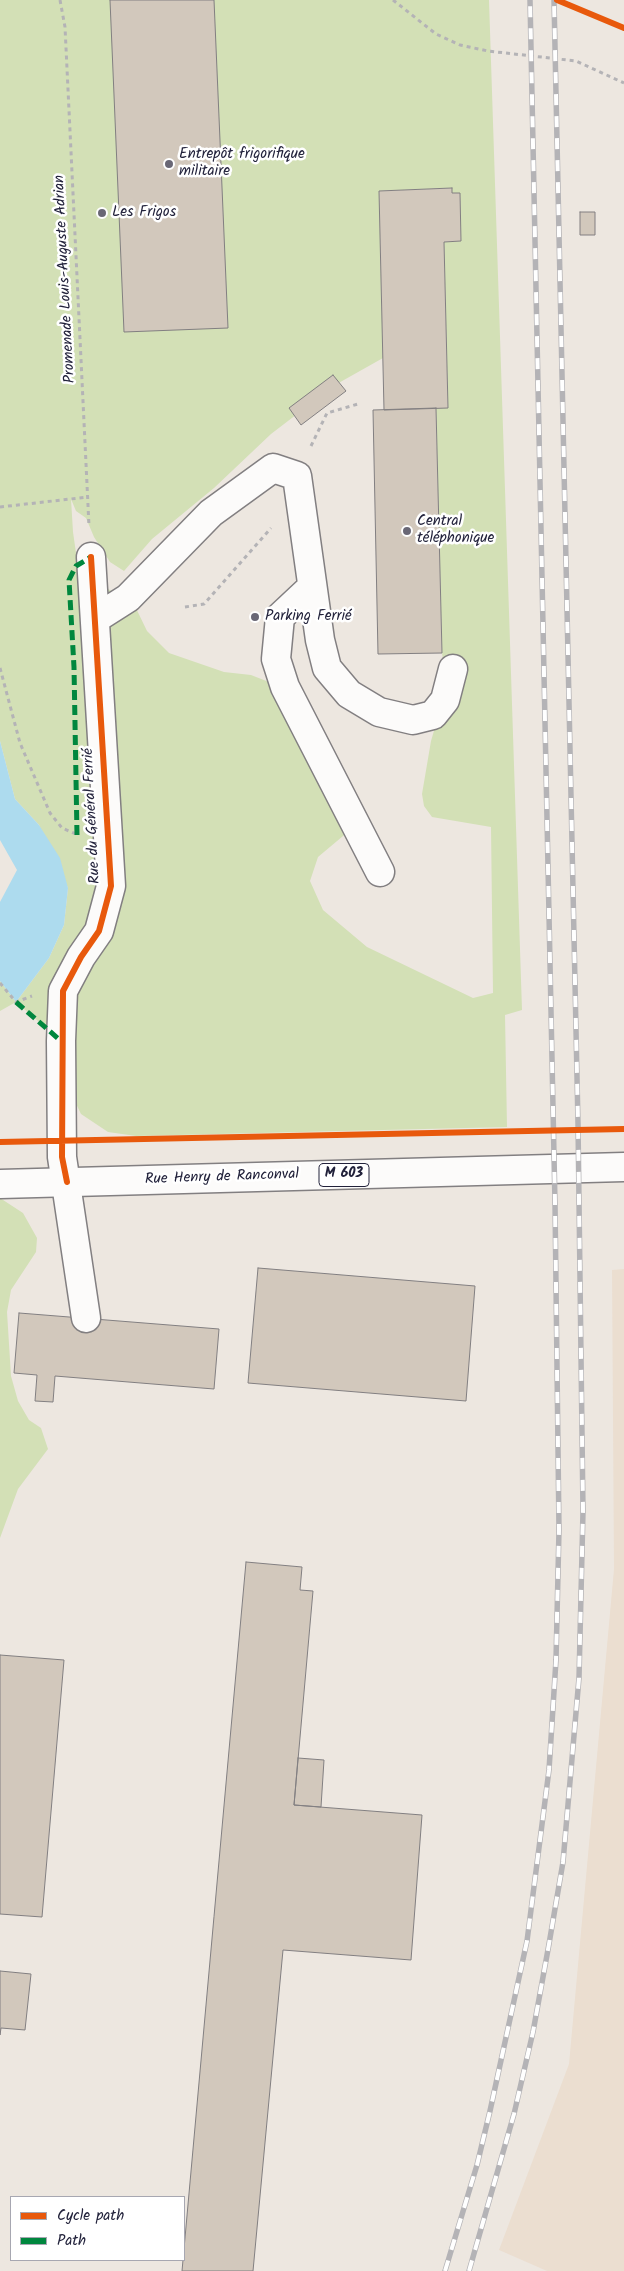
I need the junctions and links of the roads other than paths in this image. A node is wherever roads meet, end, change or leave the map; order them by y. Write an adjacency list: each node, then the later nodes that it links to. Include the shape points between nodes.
1 (91, 557): 3 (street, Rue du Général Ferrié)
2 (312, 587): 3 (street, via 297,476 273,468 211,512 128,598); 4 (street, via 327,668 349,694 380,712 413,720 433,715 445,700); 5 (street, via 280,617 276,659 285,687)
3 (95, 619): 7 (street, Rue du Général Ferrié, via 111,886 99,931 63,991 62,1157)
4 (453, 669)
5 (380, 872)
6 (623, 1167): 7 (street, Rue Henry de Ranconval / M 603)
7 (67, 1182): 8 (street, Rue Henry de Ranconval / M 603); 9 (street, Rue du Général Ferrié)
8 (0, 1184)
9 (86, 1318)

